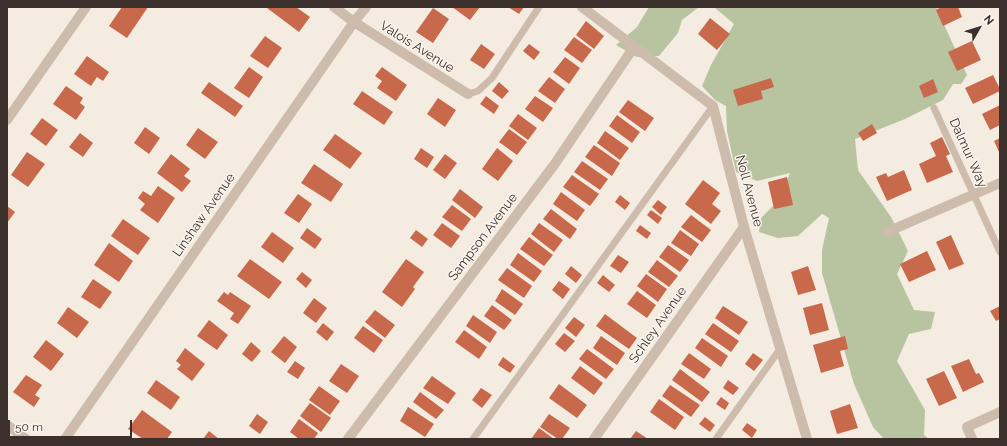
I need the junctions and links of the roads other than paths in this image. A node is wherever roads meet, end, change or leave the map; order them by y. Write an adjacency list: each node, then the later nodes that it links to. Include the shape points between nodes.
1 (86, 7): 11 (street)
2 (334, 7): 6 (street, Valois Avenue)
3 (366, 7): 6 (street, Linshaw Avenue)
4 (539, 7): 8 (lane, via 492,78 478,91)
5 (582, 7): 7 (street)
6 (354, 22): 8 (street, Valois Avenue); 21 (street, Linshaw Avenue)
7 (634, 47): 9 (street); 22 (street, Sampson Avenue, via 554,166)
8 (468, 94)
9 (713, 106): 14 (street, Noll Avenue); 23 (lane)
10 (934, 108): 13 (lane, Dalmur Way)
11 (7, 120)
12 (1000, 183): 13 (street)
13 (974, 194): 15 (street); 16 (lane, Dalmur Way)
14 (744, 227): 17 (street, Noll Avenue); 24 (street, Schley Avenue)
15 (887, 232)
16 (1000, 252)
17 (780, 349): 25 (lane); 26 (street, Noll Avenue)
18 (1000, 412): 27 (street, via 967,427)
19 (7, 425): 20 (street)
20 (26, 439)
21 (65, 439)
22 (348, 439)
23 (473, 439)
24 (594, 439)
25 (716, 439)
26 (807, 439)
27 (972, 439)

